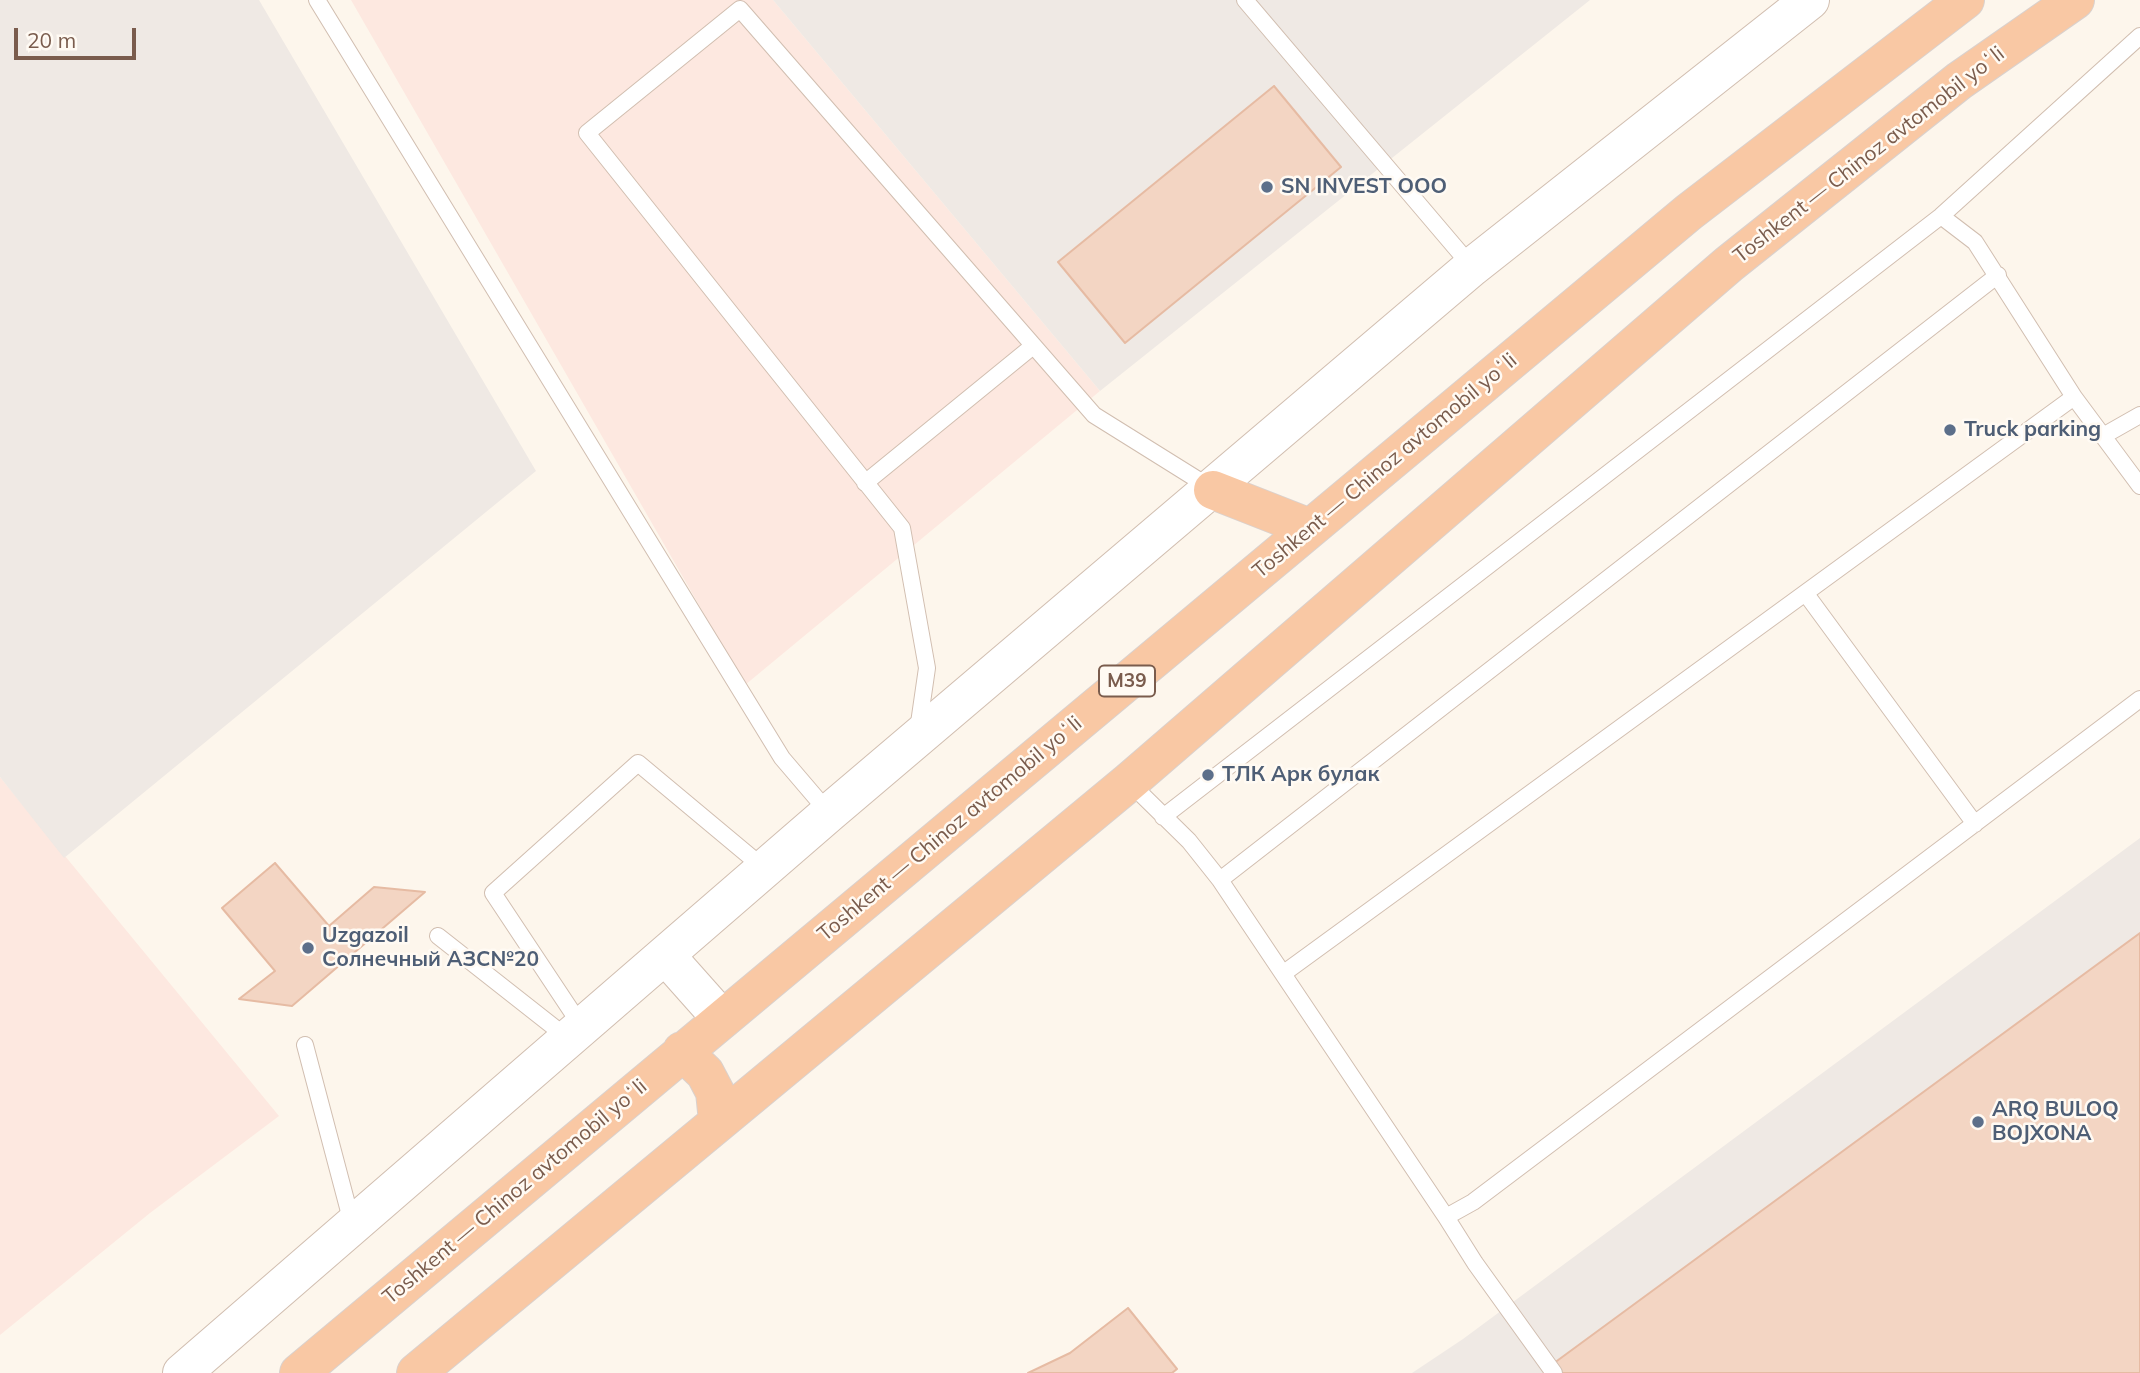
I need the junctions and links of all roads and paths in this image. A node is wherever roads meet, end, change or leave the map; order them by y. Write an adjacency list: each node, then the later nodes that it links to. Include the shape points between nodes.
1 (317, 0): 22 (lane, via 782,758)
2 (1245, 0): 8 (lane)
3 (1810, 0): 8 (street)
4 (1965, 0): 17 (highway, Toshkent — Chinoz avtomobil yoʻli / M39, via 1689,212)
5 (2075, 0): 21 (highway, Toshkent — Chinoz avtomobil yoʻli, via 1959,81 1729,264)
6 (2140, 36): 7 (lane)
7 (1941, 216): 9 (lane, via 1975,242); 23 (lane)
8 (1472, 267): 16 (street)
9 (1998, 275): 11 (lane); 26 (lane)
10 (1033, 346): 14 (lane); 14 (lane, via 740,9 587,133); 16 (lane, via 1094,415)
11 (2074, 397): 13 (lane); 18 (lane)
12 (2140, 415): 13 (lane)
13 (2103, 436): 15 (lane)
14 (865, 483): 20 (lane, via 902,528 927,668)
15 (2140, 486)
16 (1213, 489): 17 (highway); 20 (street)
17 (1310, 528): 30 (highway, Toshkent — Chinoz avtomobil yoʻli / M39)
18 (1806, 594): 24 (lane); 29 (lane)
19 (2140, 699): 24 (lane)
20 (916, 739): 22 (street)
21 (1129, 782): 23 (lane); 34 (highway, Toshkent — Chinoz avtomobil yoʻli)
22 (828, 813): 25 (street)
23 (1163, 817): 26 (lane)
24 (1975, 824): 35 (lane)
25 (765, 869): 28 (street); 31 (lane, via 638,763 494,893)
26 (1220, 880): 29 (lane)
27 (438, 936): 31 (lane)
28 (666, 956): 30 (street); 31 (street)
29 (1284, 973): 35 (lane)
30 (722, 1019): 33 (highway, Toshkent — Chinoz avtomobil yoʻli / M39)
31 (575, 1033): 36 (street)
32 (305, 1045): 36 (lane)
33 (682, 1051): 34 (highway, via 705,1073 715,1092); 38 (highway, Toshkent — Chinoz avtomobil yoʻli / M39)
34 (718, 1121): 39 (highway, Toshkent — Chinoz avtomobil yoʻli)
35 (1447, 1217): 40 (lane)
36 (352, 1223): 37 (street)
37 (182, 1373)
38 (299, 1373)
39 (416, 1373)
40 (1554, 1373)

